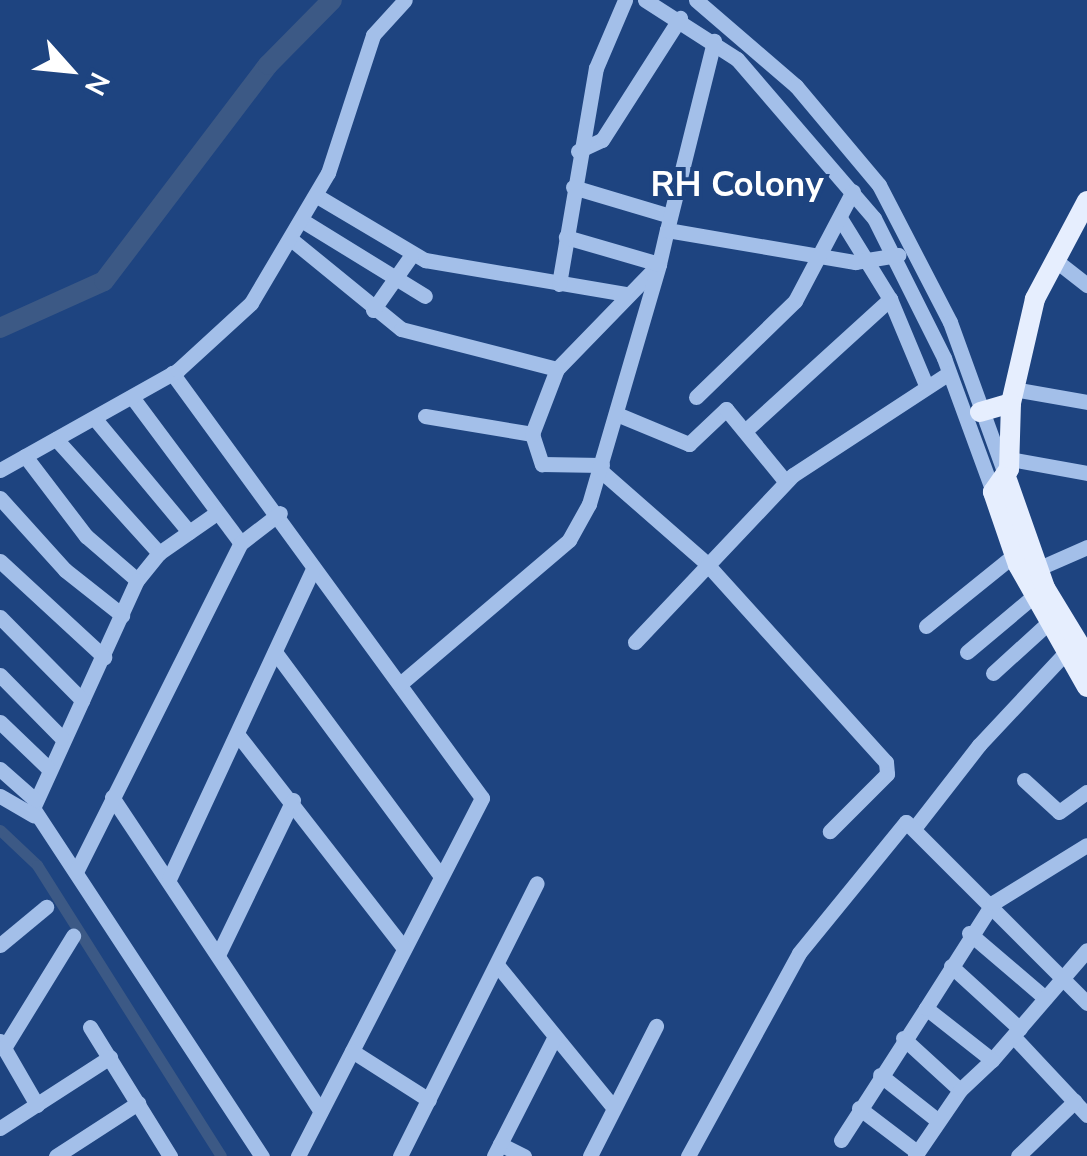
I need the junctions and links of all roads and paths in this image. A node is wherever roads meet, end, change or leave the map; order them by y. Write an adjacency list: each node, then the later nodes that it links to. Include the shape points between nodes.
1 (405, 0): 12 (street, via 370,42)
2 (646, 0): 5 (street)
3 (696, 0): 7 (street, via 762,52)
4 (621, 8): 9 (street)
5 (672, 29): 6 (street); 9 (street, via 602,140)
6 (714, 42): 8 (street); 16 (street)
7 (834, 130): 8 (street); 40 (street, via 906,233 962,351)
8 (817, 145): 11 (street)
9 (578, 151): 10 (street)
10 (573, 187): 16 (street); 17 (street)
11 (853, 191): 14 (street); 20 (street)
12 (317, 196): 15 (street); 19 (street)
13 (1087, 201): 22 (main road)
14 (840, 218): 21 (street); 23 (street)
15 (304, 220): 18 (street); 25 (street)
16 (668, 223): 21 (street); 24 (street)
17 (566, 237): 24 (street); 26 (street)
18 (292, 240): 31 (street); 33 (street, via 251,303)
19 (412, 256): 25 (street); 26 (street)
20 (898, 256): 23 (street); 34 (street)
21 (824, 259): 23 (street); 38 (street, via 774,326)
22 (1055, 260): 27 (street); 36 (main road, via 1034,299)
23 (870, 262): 30 (street)
24 (659, 264): 28 (street); 41 (street)
25 (397, 279): 29 (street); 31 (street)
26 (559, 284): 28 (street)
27 (1087, 285)
28 (625, 294): 32 (street)
29 (425, 296)
30 (890, 299): 35 (street); 44 (street)
31 (372, 310): 32 (street, via 419,336)
32 (557, 369): 45 (street)
33 (175, 371): 37 (street); 54 (street)
34 (949, 373): 35 (street); 51 (street)
35 (926, 385): 52 (street)
36 (1012, 396): 39 (street); 40 (main road); 51 (main road)
37 (132, 397): 43 (street); 55 (street)
38 (696, 398)
39 (1087, 402)
40 (980, 412): 51 (street)
41 (619, 415): 44 (street, via 689,444 724,409); 48 (street)
42 (425, 416): 45 (street)
43 (95, 418): 46 (street); 56 (street)
44 (746, 430): 52 (street)
45 (532, 434): 48 (street, via 542,464)
46 (56, 439): 47 (street); 59 (street)
47 (25, 456): 49 (street); 65 (street, via 86,536)
48 (601, 468): 62 (street); 78 (street, via 576,532)
49 (0, 470)
50 (1087, 473): 51 (street)
51 (1003, 476): 60 (main road); 64 (main road)
52 (786, 482): 62 (street)
53 (0, 498): 67 (street, via 65,570)
54 (280, 513): 57 (street); 63 (street)
55 (215, 514): 56 (street); 57 (street)
56 (189, 532): 59 (street)
57 (241, 543): 89 (street)
58 (1087, 547): 64 (street)
59 (160, 554): 65 (street)
60 (1014, 556): 66 (main road); 70 (street)
61 (0, 561): 75 (street)
62 (704, 562): 71 (street); 93 (street, via 886,762 887,774)
63 (314, 569): 72 (street); 78 (street)
64 (1037, 569): 74 (main road)
65 (137, 580): 67 (street)
66 (1034, 596): 69 (main road); 73 (street)
67 (122, 615): 75 (street)
68 (0, 617): 80 (street)
69 (1049, 622): 74 (main road); 76 (street)
70 (926, 626)
71 (635, 642)
72 (275, 652): 82 (street); 96 (street)
73 (967, 652)
74 (1081, 654): 79 (main road); 92 (street, via 978,744)
75 (104, 657): 80 (street)
76 (993, 673)
77 (0, 675): 83 (street)
78 (400, 684): 96 (street, via 482,798)
79 (1087, 687)
80 (82, 700): 83 (street)
81 (0, 722): 84 (street)
82 (238, 735): 90 (street); 97 (street)
83 (62, 738): 84 (street)
84 (47, 768): 91 (street)
85 (0, 769): 91 (street)
86 (1024, 780): 87 (street, via 1058,812)
87 (1087, 792)
88 (0, 796): 91 (street)
89 (112, 797): 95 (street); 97 (street)
90 (292, 800): 104 (street); 106 (street)
91 (34, 808): 95 (street)
92 (916, 826): 99 (street); 144 (street, via 902,826 816,928)
93 (830, 831)
94 (1087, 845): 99 (street)
95 (76, 872): 139 (street)
96 (441, 876): 104 (street)
97 (168, 879): 106 (street)
98 (538, 883): 107 (street)
99 (993, 903): 101 (street); 109 (street)
100 (46, 907): 103 (street)
101 (968, 933): 108 (street); 110 (street)
102 (72, 936): 118 (street)
103 (1, 941)
104 (404, 948): 119 (street)
105 (1087, 950): 109 (street)
106 (219, 953): 130 (street)
107 (498, 966): 116 (street); 124 (street)
108 (951, 966): 112 (street); 115 (street)
109 (1061, 976): 110 (street); 111 (street)
110 (1045, 998): 115 (street)
111 (1087, 1003)
112 (926, 1008): 117 (street); 121 (street)
113 (656, 1026): 128 (street)
114 (90, 1027): 120 (street)
115 (1017, 1033): 121 (street); 125 (street)
116 (554, 1038): 128 (street); 135 (street)
117 (904, 1038): 122 (street); 123 (street)
118 (2, 1044): 127 (street)
119 (352, 1052): 124 (street); 130 (street)
120 (110, 1057): 126 (street); 127 (street)
121 (992, 1060): 123 (street)
122 (880, 1075): 129 (street); 132 (street)
123 (960, 1090): 132 (street)
124 (429, 1100): 141 (street)
125 (1075, 1101): 131 (street); 145 (street)
126 (138, 1103): 137 (street); 138 (street)
127 (36, 1105): 133 (street)
128 (613, 1107): 143 (street)
129 (859, 1108): 134 (street); 136 (street)
130 (321, 1111): 140 (street)
131 (1087, 1115)
132 (936, 1120): 136 (street)
133 (0, 1128)
134 (841, 1140)
135 (497, 1150): 142 (street)
136 (920, 1153)
137 (163, 1154)
138 (56, 1156)
139 (262, 1156)
140 (298, 1156)
141 (400, 1156)
142 (524, 1156)
143 (590, 1156)
144 (688, 1156)
145 (1018, 1156)

